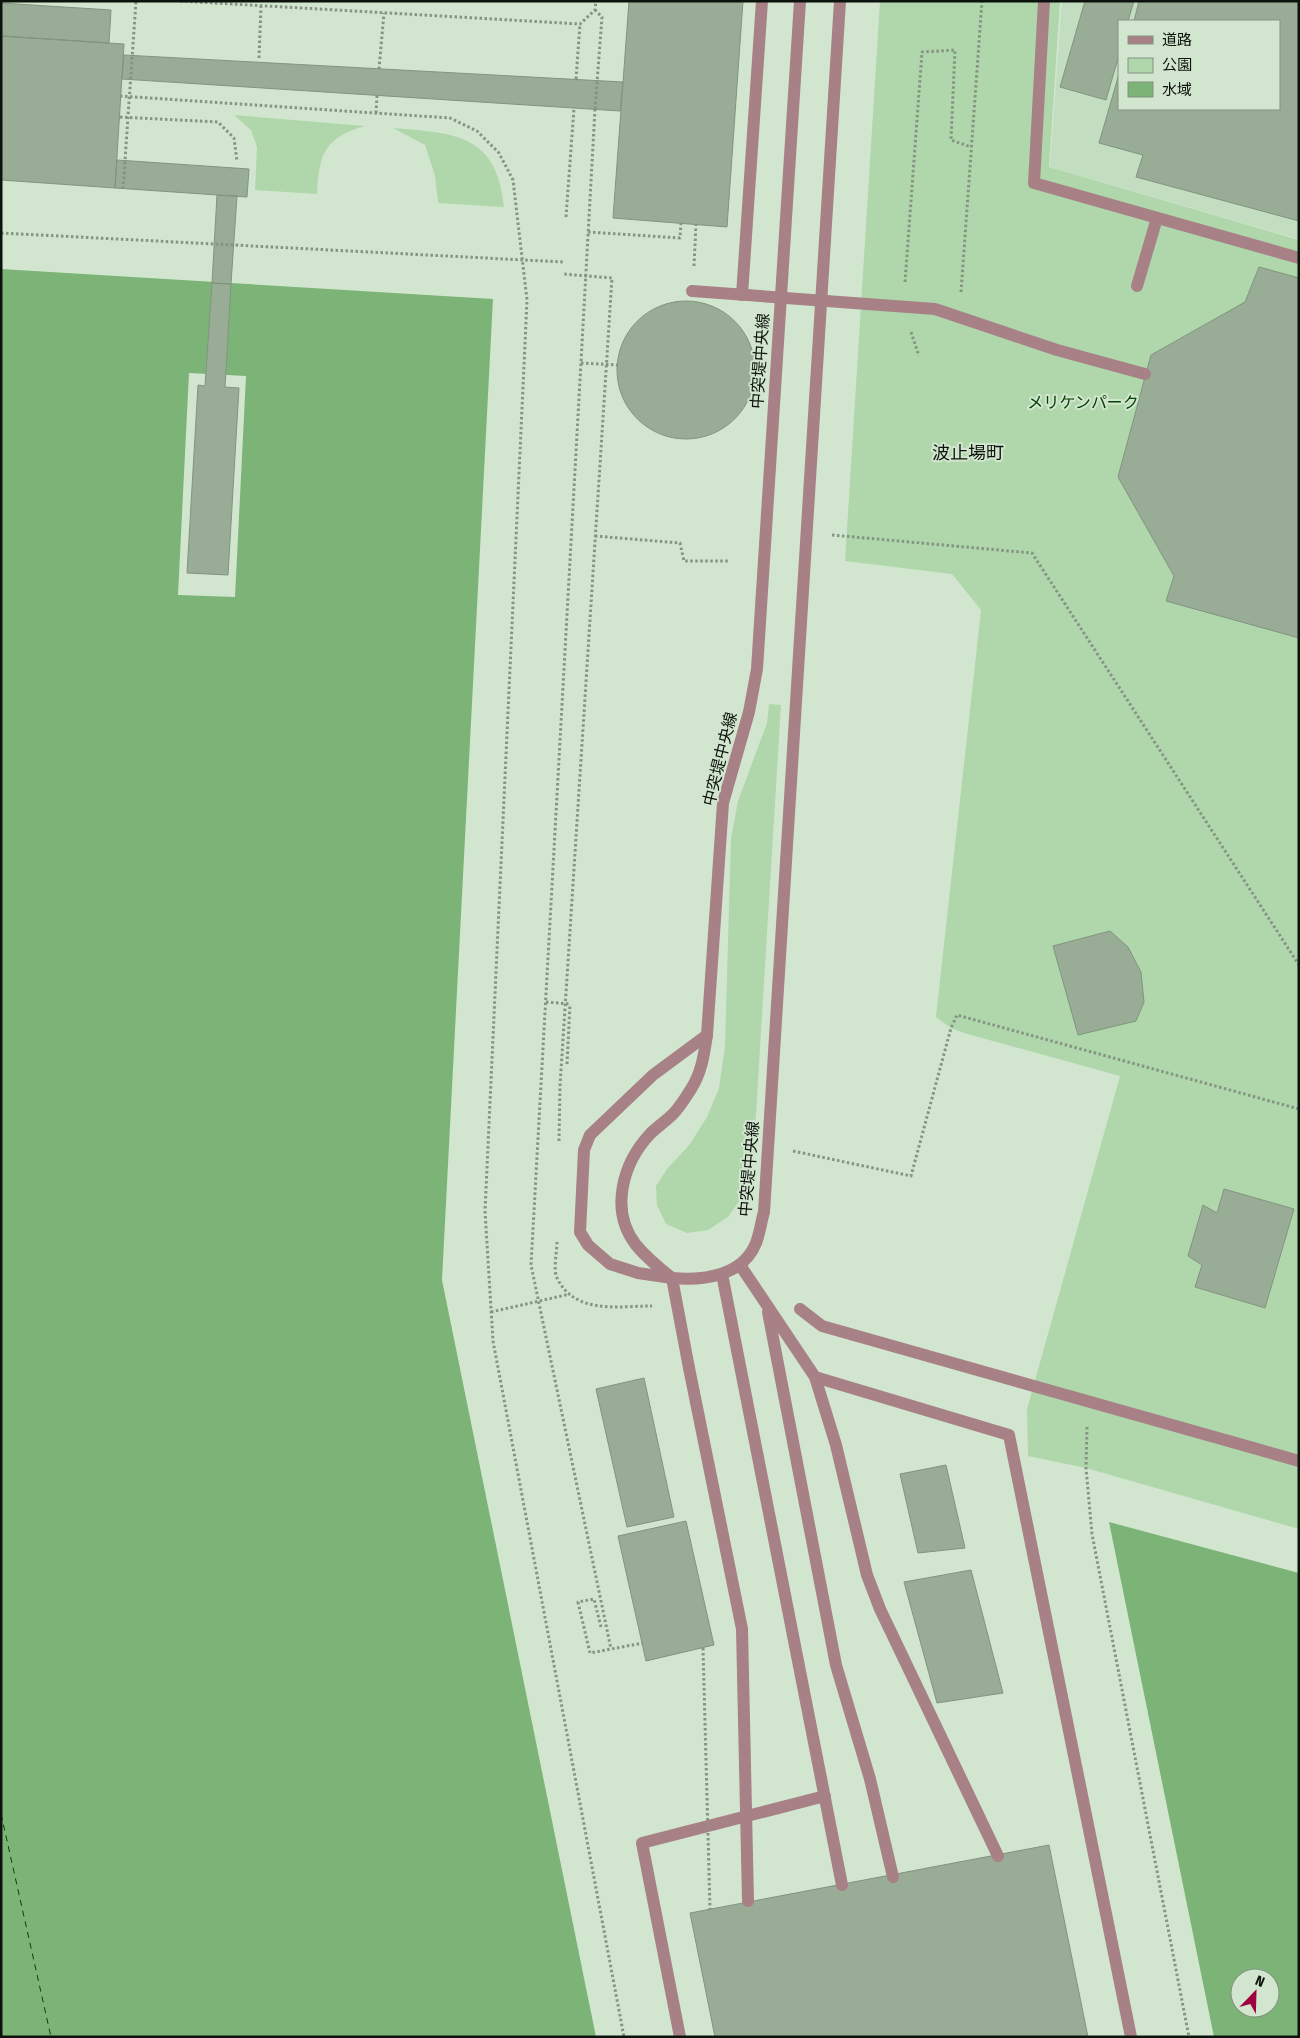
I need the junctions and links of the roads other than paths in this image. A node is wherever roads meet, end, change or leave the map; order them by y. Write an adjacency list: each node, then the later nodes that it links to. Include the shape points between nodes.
1 (762, 1): 9 (street)
2 (800, 1): 11 (street, 中突堤中央線, via 757,669 749,712 723,803)
3 (840, 1): 12 (street, 中突堤中央線, via 764,1212 756,1244)
4 (1044, 1): 5 (street, via 1034,183)
5 (1157, 218): 6 (street); 7 (street)
6 (1299, 258)
7 (1138, 286)
8 (692, 291): 9 (street, bridge)
9 (742, 295): 10 (street, bridge, via 936,309 1057,350)
10 (1145, 374)
11 (707, 1035): 14 (street, 中突堤中央線, via 702,1067 692,1088 637,1153 625,1172 620,1194 624,1221 635,1243 650,1261); 14 (street, via 653,1075 590,1136 584,1150 580,1232 588,1245 610,1264 638,1273)
12 (740, 1265): 13 (street, 中突堤中央線); 15 (street)
13 (722, 1274): 14 (street, 中突堤中央線, via 695,1280); 19 (street)
14 (672, 1278): 23 (street, bridge, via 742,1629)
15 (767, 1307): 17 (street); 21 (street, via 836,1665 870,1780)
16 (800, 1308): 18 (street, via 822,1326)
17 (815, 1377): 20 (street, via 836,1445 870,1583); 25 (street, via 1009,1435)
18 (1299, 1461)
19 (825, 1796): 22 (street); 24 (street, via 642,1843)
20 (998, 1856)
21 (893, 1876)
22 (842, 1885)
23 (748, 1901)
24 (680, 2037)
25 (1131, 2037)

